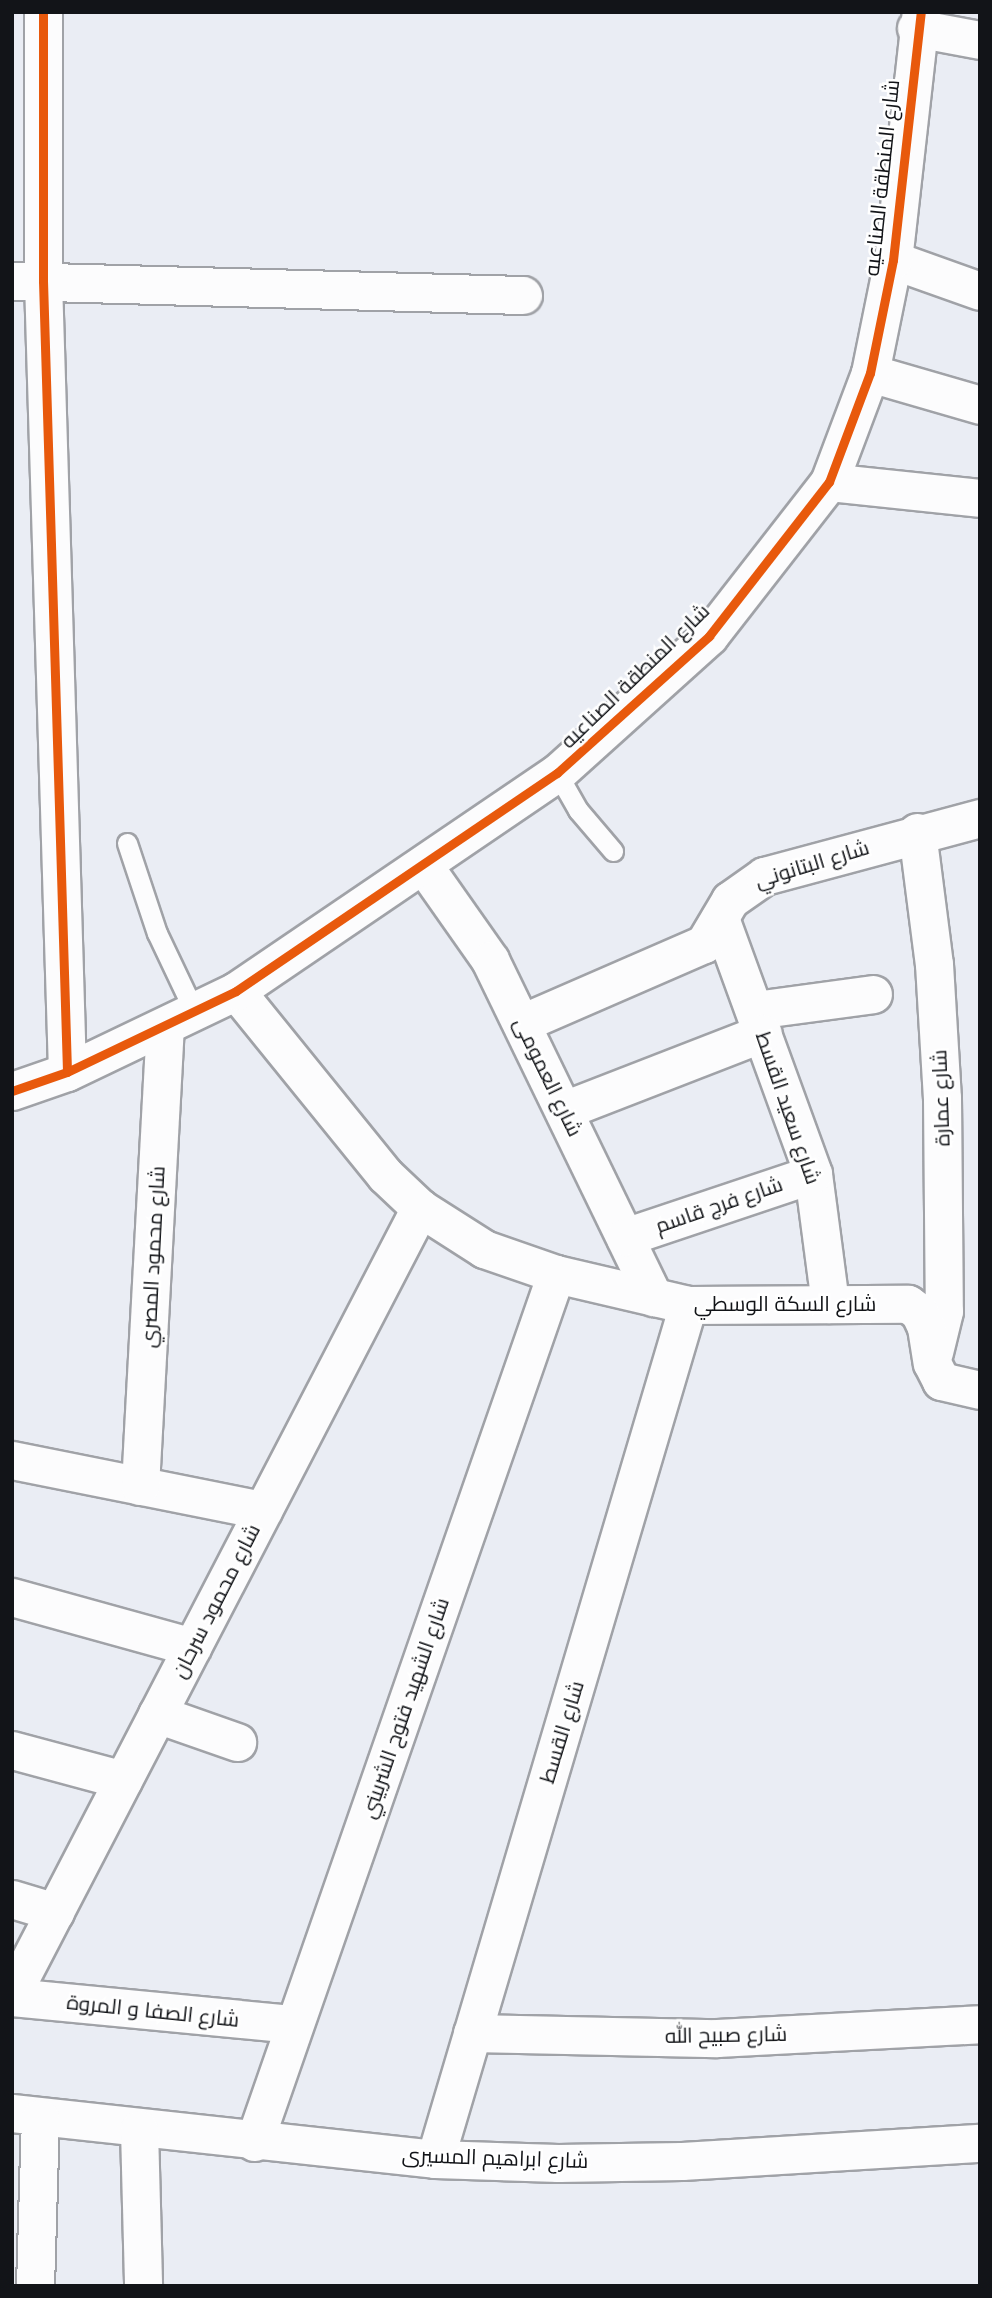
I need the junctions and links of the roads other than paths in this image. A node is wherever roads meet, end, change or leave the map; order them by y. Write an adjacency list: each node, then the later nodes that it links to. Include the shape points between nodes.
1 (43, 12): 5 (street)
2 (919, 20): 3 (street); 4 (street, شارع المنطقة الصناعيه)
3 (980, 40)
4 (893, 260): 6 (street); 8 (street, شارع المنطقة الصناعيه)
5 (28, 281): 7 (street); 24 (street)
6 (980, 291)
7 (523, 296)
8 (870, 373): 9 (street); 10 (street, شارع المنطقة الصناعيه)
9 (980, 405)
10 (829, 482): 11 (street); 12 (street, شارع المنطقة الصناعيه, via 709,636)
11 (980, 498)
12 (557, 773): 16 (lane, via 578,810); 17 (street, شارع المنطقة الصناعيه)
13 (979, 815): 14 (street, شارع البتانوني)
14 (917, 832): 18 (street, شارع البتانوني, via 764,876 730,900); 33 (street, شارع عمارة, via 934,964 942,1097 944,1311)
15 (127, 844): 21 (lane)
16 (613, 851)
17 (424, 866): 19 (street, شارع المنطقة الصناعيه); 23 (street, شارع العمومى, via 490,960)
18 (720, 918): 22 (street, شارع سعيد القسط); 23 (street, شارع البتانوني, via 705,944 691,952)
19 (236, 991): 21 (street, شارع المنطقة الصناعيه); 28 (street, شارع السكة الوسطي, via 385,1175)
20 (873, 995): 22 (street)
21 (180, 1021): 24 (street, شارع المنطقة الصناعيه); 36 (street, شارع محمود المصري)
22 (759, 1021): 26 (street); 27 (street, شارع سعيد القسط)
23 (522, 1023): 26 (street, شارع العمومى)
24 (67, 1072): 25 (street, شارع المنطقة الصناعيه)
25 (12, 1091)
26 (564, 1110): 29 (street, شارع العمومى)
27 (813, 1174): 29 (street, شارع فرج قاسم); 32 (street, شارع سعيد القسط)
28 (420, 1208): 30 (street, شارع السكة الوسطي, via 484,1249); 37 (street, شارع محمود سرحان)
29 (625, 1237): 31 (street, شارع العمومى)
30 (556, 1274): 31 (street, شارع السكة الوسطي); 47 (street, شارع الشهيد فتوح الشربيني)
31 (671, 1301): 32 (street, شارع السكة الوسطي); 49 (street, شارع القسط)
32 (830, 1304): 33 (street, شارع السكة الوسطي, via 908,1304 919,1312 926,1327)
33 (932, 1363): 34 (street, via 941,1381)
34 (980, 1390)
35 (12, 1460): 36 (street)
36 (141, 1486): 37 (street)
37 (263, 1510): 39 (street, شارع محمود سرحان)
38 (12, 1597): 39 (street)
39 (192, 1647): 40 (street, شارع محمود سرحان)
40 (158, 1714): 41 (street); 43 (street, شارع محمود سرحان)
41 (237, 1742)
42 (12, 1750): 43 (street)
43 (123, 1780): 45 (street, شارع محمود سرحان)
44 (12, 1899): 45 (street)
45 (55, 1912): 46 (street, شارع محمود سرحان)
46 (12, 1995): 47 (street, شارع الصفا و المروة)
47 (294, 2024): 52 (street, شارع الشهيد فتوح الشربيني)
48 (980, 2024): 49 (street, شارع صبيح الله, via 717,2038)
49 (472, 2034): 54 (street, شارع القسط)
50 (26, 2115): 51 (street, شارع ابراهيم المسيرى); 55 (street)
51 (139, 2129): 52 (street, شارع ابراهيم المسيرى); 56 (street)
52 (254, 2142): 54 (street, شارع ابراهيم المسيرى)
53 (980, 2143): 54 (street, شارع ابراهيم المسيرى, via 682,2161)
54 (435, 2159)
55 (35, 2286)
56 (144, 2286)

